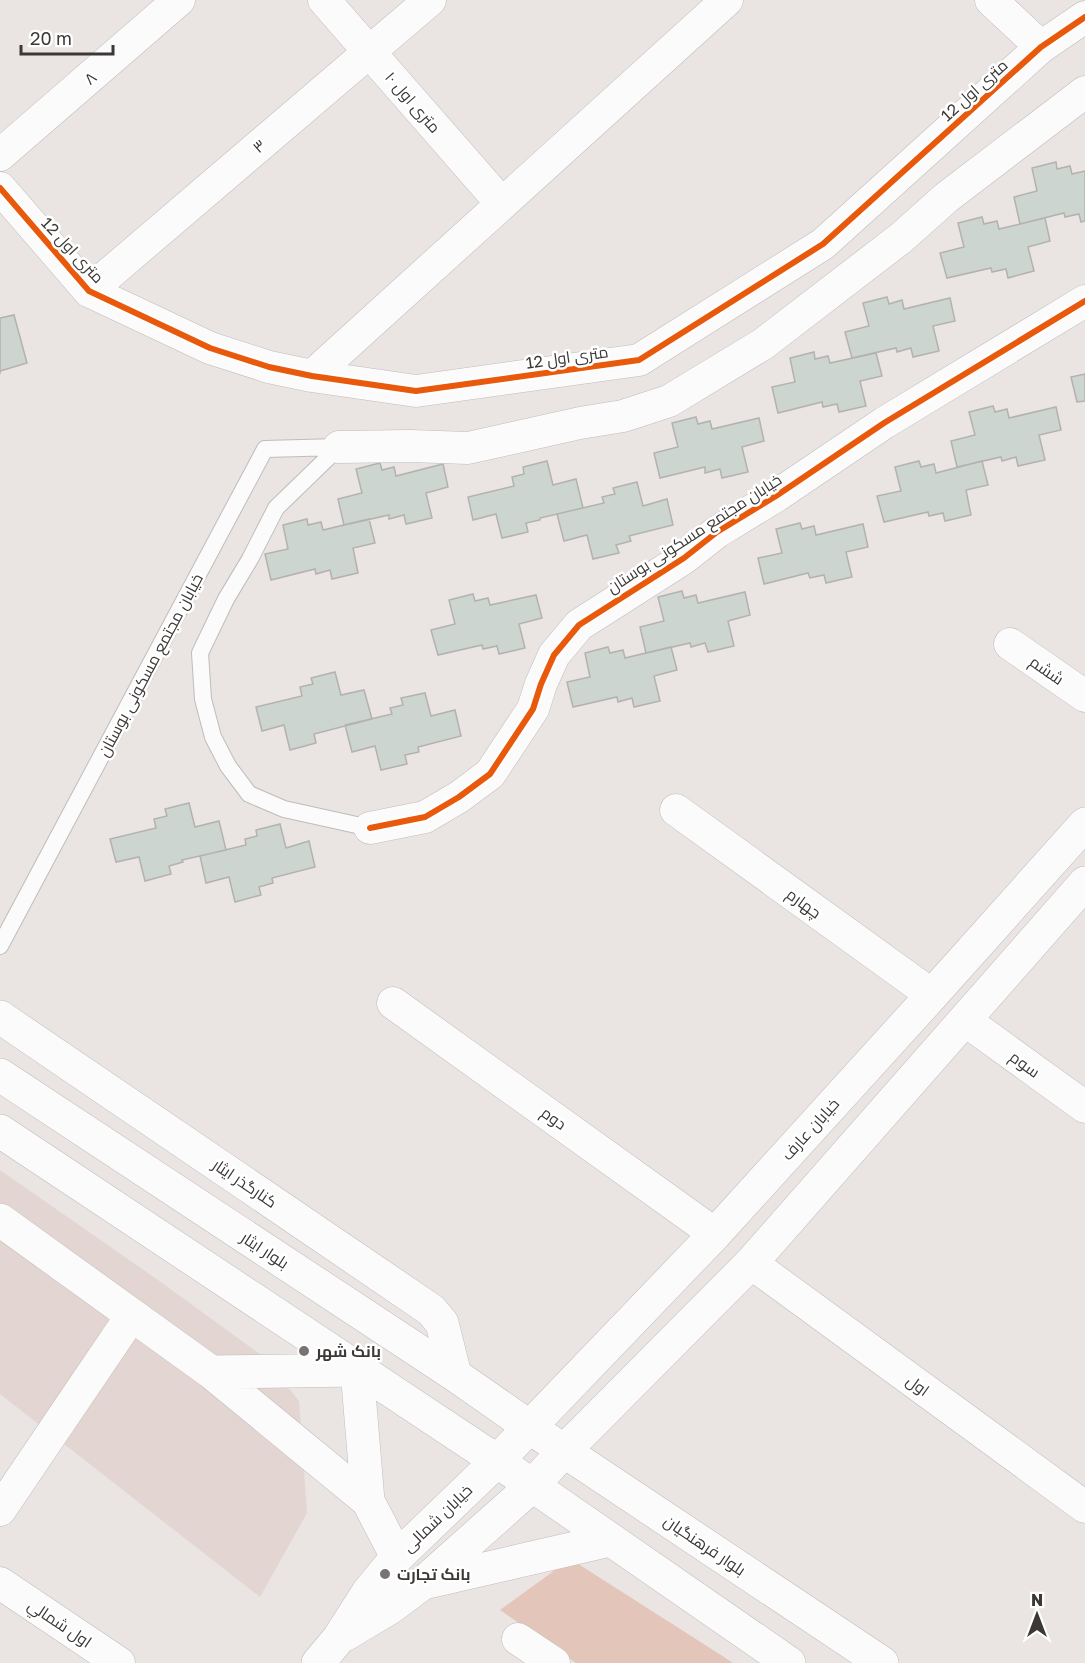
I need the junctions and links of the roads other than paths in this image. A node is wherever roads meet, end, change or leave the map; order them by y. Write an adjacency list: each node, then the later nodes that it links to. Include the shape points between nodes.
1 (179, 0): 10 (street, ۸)
2 (324, 0): 8 (street, ۱۰ متری اول)
3 (430, 0): 8 (street, ۳)
4 (727, 0): 12 (street)
5 (991, 0): 7 (street)
6 (1085, 17): 7 (street, 12 متری اول)
7 (1041, 47): 15 (street, 12 متری اول, via 823,244 639,360 416,391)
8 (370, 51): 12 (street, ۱۰ متری اول); 13 (street, ۳)
9 (1085, 92): 16 (street, خیابان مجتمع مسکونی بوستان, via 763,344 669,402 623,416 468,448)
10 (0, 155)
11 (0, 188): 13 (street, 12 متری اول)
12 (502, 204): 15 (street)
13 (89, 291): 15 (street, 12 متری اول, via 210,348)
14 (1085, 301): 21 (street, خیابان مجتمع مسکونی بوستان, via 884,423 579,625 554,655 533,709 490,774 424,817)
15 (312, 376)
16 (339, 447): 21 (lane, خیابان مجتمع مسکونی بوستان, via 276,508 226,599 200,653 203,699 213,737 249,794 284,809); 23 (lane, خیابان مجتمع مسکونی بوستان, via 265,449)
17 (1010, 644): 18 (street, ششم)
18 (1085, 696)
19 (676, 810): 24 (street, چهارم)
20 (1085, 824): 24 (main road, خیابان عارف)
21 (370, 828)
22 (1085, 883): 27 (main road)
23 (0, 946)
24 (932, 995): 32 (main road, خیابان عارف)
25 (393, 1003): 32 (street, دوم)
26 (0, 1017): 37 (main road, کنارگذر ایثار, via 431,1310 442,1323)
27 (966, 1021): 29 (street, سوم); 33 (main road)
28 (0, 1075): 37 (main road, بلوار ایثار)
29 (1085, 1107)
30 (0, 1131): 35 (main road)
31 (0, 1220): 34 (main road)
32 (715, 1234): 38 (main road, خیابان عارف)
33 (751, 1263): 39 (main road); 43 (street, اول)
34 (132, 1315): 36 (main road); 44 (street)
35 (357, 1370): 36 (main road); 40 (main road); 42 (main road)
36 (211, 1372): 42 (main road)
37 (455, 1375): 38 (main road, بلوار ایثار)
38 (528, 1426): 39 (main road, بلوار فرهنگیان); 40 (main road, خیابان شمالی)
39 (564, 1451): 41 (main road, خیابان شمالی); 55 (main road, بلوار فرهنگیان)
40 (497, 1461): 41 (main road); 46 (main road, خیابان شمالی)
41 (532, 1486): 45 (main road); 48 (main road, خیابان شمالی)
42 (368, 1501): 46 (main road)
43 (1085, 1507)
44 (0, 1510)
45 (610, 1540): 48 (main road); 54 (main road)
46 (398, 1557): 49 (main road, خیابان شمالی, via 369,1591)
47 (0, 1583): 51 (street, اول شمالي)
48 (423, 1583): 49 (main road, خیابان شمالی)
49 (339, 1638): 52 (main road, خیابان شمالی)
50 (518, 1639): 53 (street)
51 (119, 1663)
52 (318, 1663)
53 (554, 1663)
54 (789, 1663)
55 (882, 1663)

